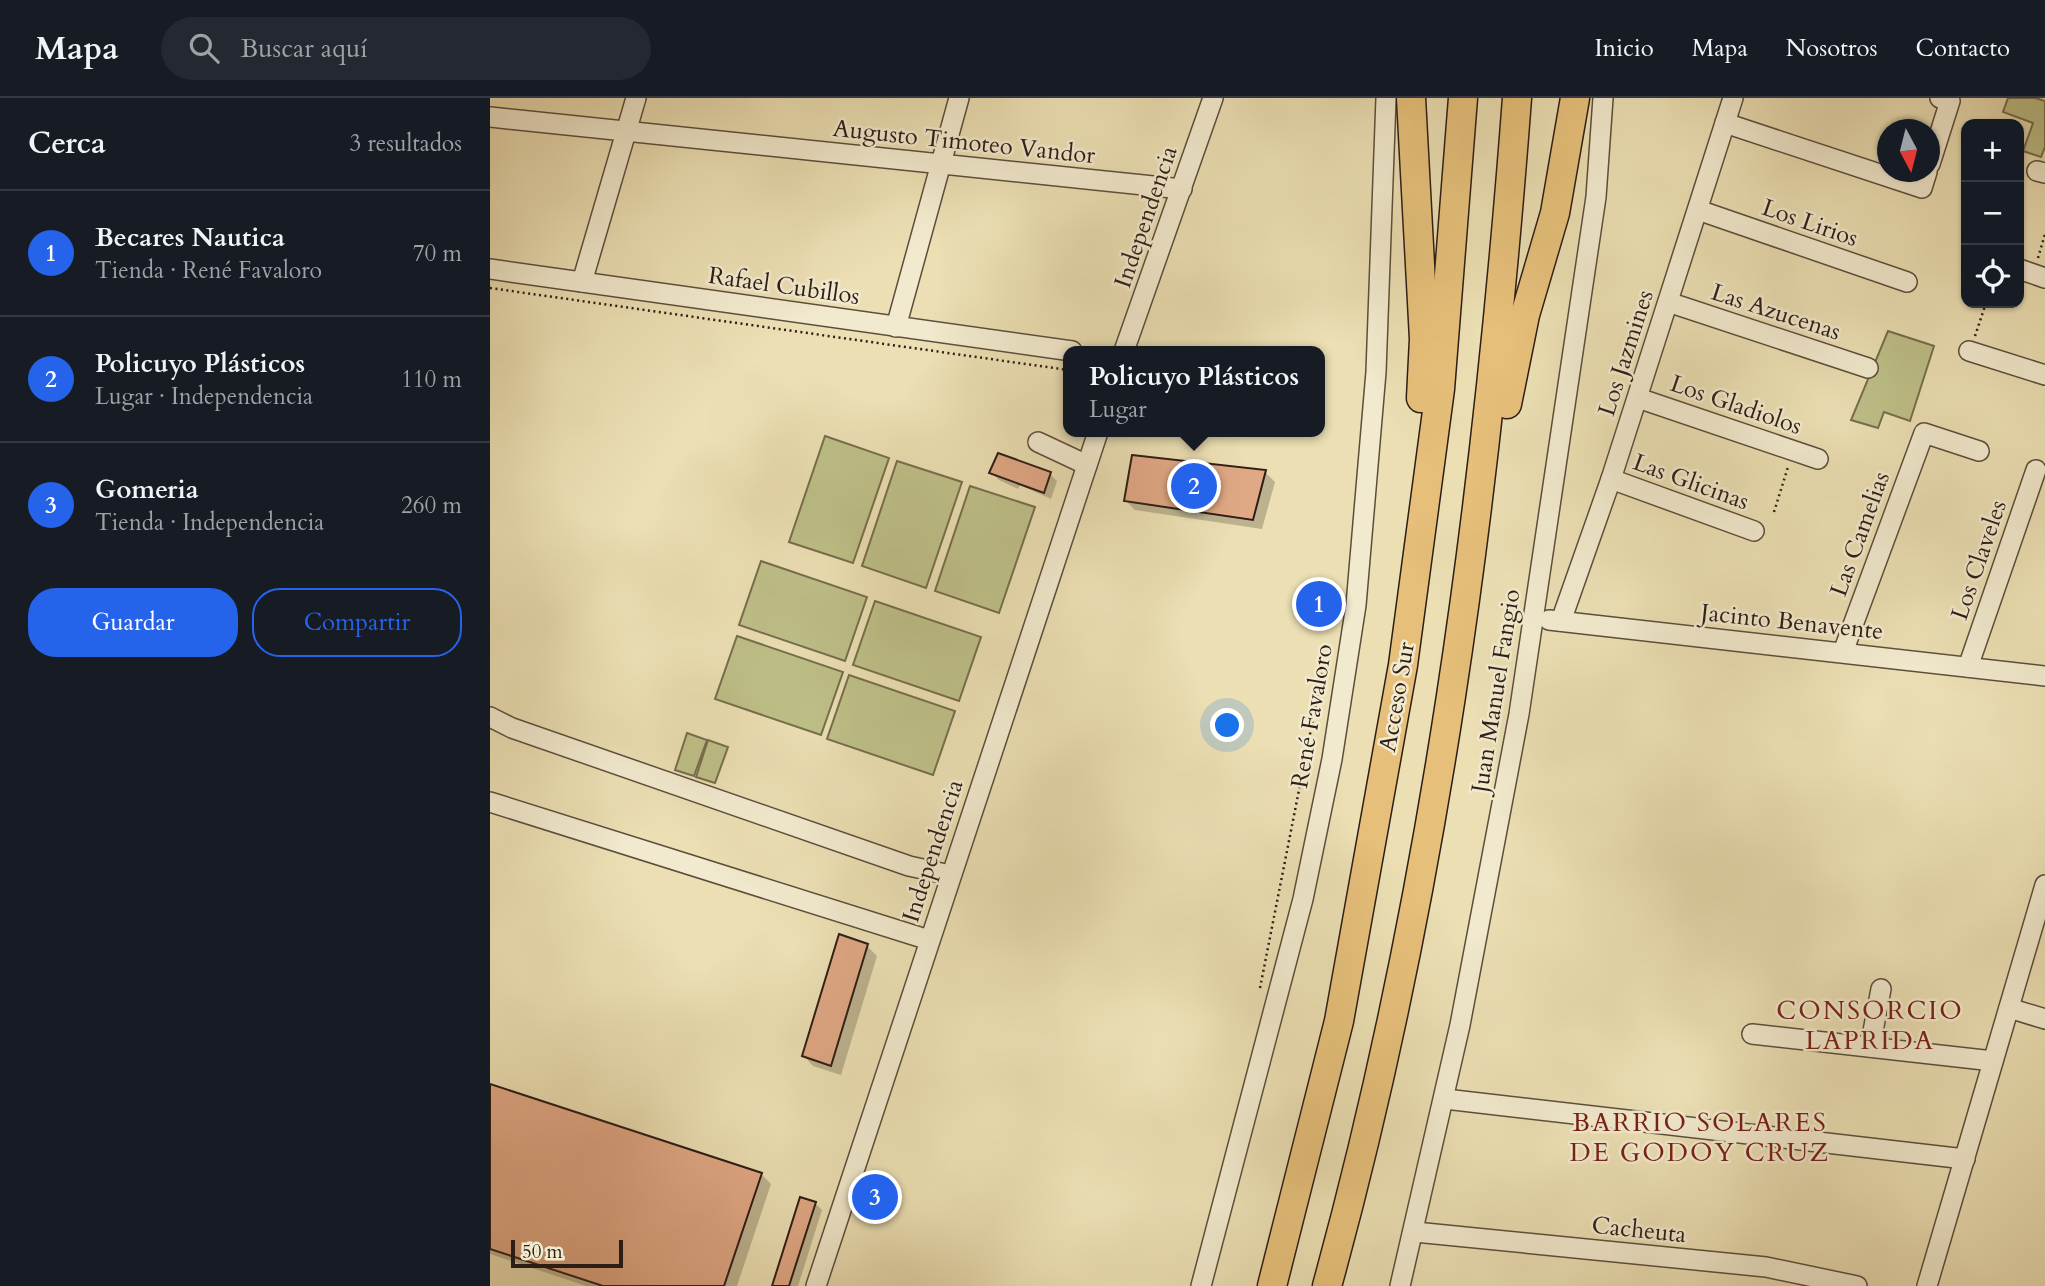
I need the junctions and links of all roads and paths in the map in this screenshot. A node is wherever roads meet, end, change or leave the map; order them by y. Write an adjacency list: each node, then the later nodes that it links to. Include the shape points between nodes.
1 (636, 98): 15 (street)
2 (959, 98): 16 (street)
3 (1213, 98): 18 (street, Independencia)
4 (1386, 98): 70 (street, René Favaloro, via 1376,372 1356,605 1332,759 1303,898)
5 (1411, 98): 66 (highway, via 1424,339 1409,536)
6 (1463, 98): 66 (highway, Acceso Sur, via 1440,389 1419,564 1339,1021)
7 (1517, 98): 54 (highway, via 1475,524)
8 (1575, 98): 54 (highway, via 1555,212 1510,377 1462,722)
9 (1603, 98): 46 (street, Juan Manuel Fangio, via 1596,197)
10 (1733, 98): 14 (street, Los Jazmines)
11 (1945, 100): 13 (street)
12 (490, 117): 15 (street, Augusto Timoteo Vandor)
13 (1940, 121)
14 (1726, 123): 17 (street); 19 (street, Los Jazmines)
15 (626, 132): 16 (street, Augusto Timoteo Vandor); 23 (street)
16 (941, 164): 18 (street, Augusto Timoteo Vandor); 28 (street)
17 (1877, 166)
18 (1182, 189): 29 (street, Independencia)
19 (1698, 210): 24 (street, Los Lirios); 26 (street, Los Jazmines)
20 (2045, 234): 22 (path)
21 (490, 269): 23 (street, Rafael Cubillos)
22 (2032, 274)
23 (582, 282): 28 (street, Rafael Cubillos)
24 (1906, 282)
25 (490, 288): 33 (path)
26 (1668, 302): 32 (street, Las Azucenas); 35 (street, Los Jazmines)
27 (1984, 308): 31 (path)
28 (896, 327): 30 (street, Rafael Cubillos)
29 (1126, 346)
30 (1063, 350)
31 (1969, 351): 34 (street)
32 (1868, 368)
33 (1063, 369)
34 (2045, 375)
35 (1638, 398): 38 (street, Los Gladiolos); 43 (street, Los Jazmines)
36 (1096, 437): 41 (street, Independencia)
37 (1038, 442): 41 (street)
38 (1794, 450): 40 (street, Los Gladiolos); 44 (path)
39 (1979, 451): 48 (street, Las Camelias, via 1924,433)
40 (1818, 459)
41 (1087, 465): 55 (street, Independencia)
42 (2033, 469): 50 (street, Los Claveles)
43 (1611, 479): 45 (street, Las Glicinas); 47 (street, Los Jazmines)
44 (1774, 512)
45 (1754, 531)
46 (1534, 618): 47 (street, Jacinto Benavente); 65 (street, Juan Manuel Fangio)
47 (1561, 621): 48 (street, Jacinto Benavente)
48 (1843, 652): 50 (street, Jacinto Benavente)
49 (1325, 658): 58 (path)
50 (1968, 667): 51 (street, Jacinto Benavente)
51 (2045, 676)
52 (490, 717): 55 (street, via 909,866)
53 (490, 802): 57 (street)
54 (1435, 809): 72 (highway, via 1382,1074)
55 (950, 875): 57 (street, Independencia)
56 (2045, 885): 60 (street)
57 (929, 940): 69 (street, Independencia)
58 (1261, 988)
59 (1881, 989): 63 (street)
60 (2009, 1008): 61 (street); 64 (street)
61 (2045, 1019)
62 (1752, 1034): 63 (street)
63 (1870, 1047): 64 (street)
64 (1993, 1061): 67 (street)
65 (1445, 1099): 67 (street); 68 (street, Juan Manuel Fangio)
66 (1311, 1131): 71 (highway, Acceso Sur)
67 (1965, 1159): 75 (street)
68 (1415, 1232): 73 (street, Juan Manuel Fangio); 74 (street, Cacheuta, via 1766,1267)
69 (816, 1286)
70 (1201, 1286)
71 (1272, 1286)
72 (1326, 1286)
73 (1400, 1286)
74 (1857, 1286)
75 (1927, 1286)

